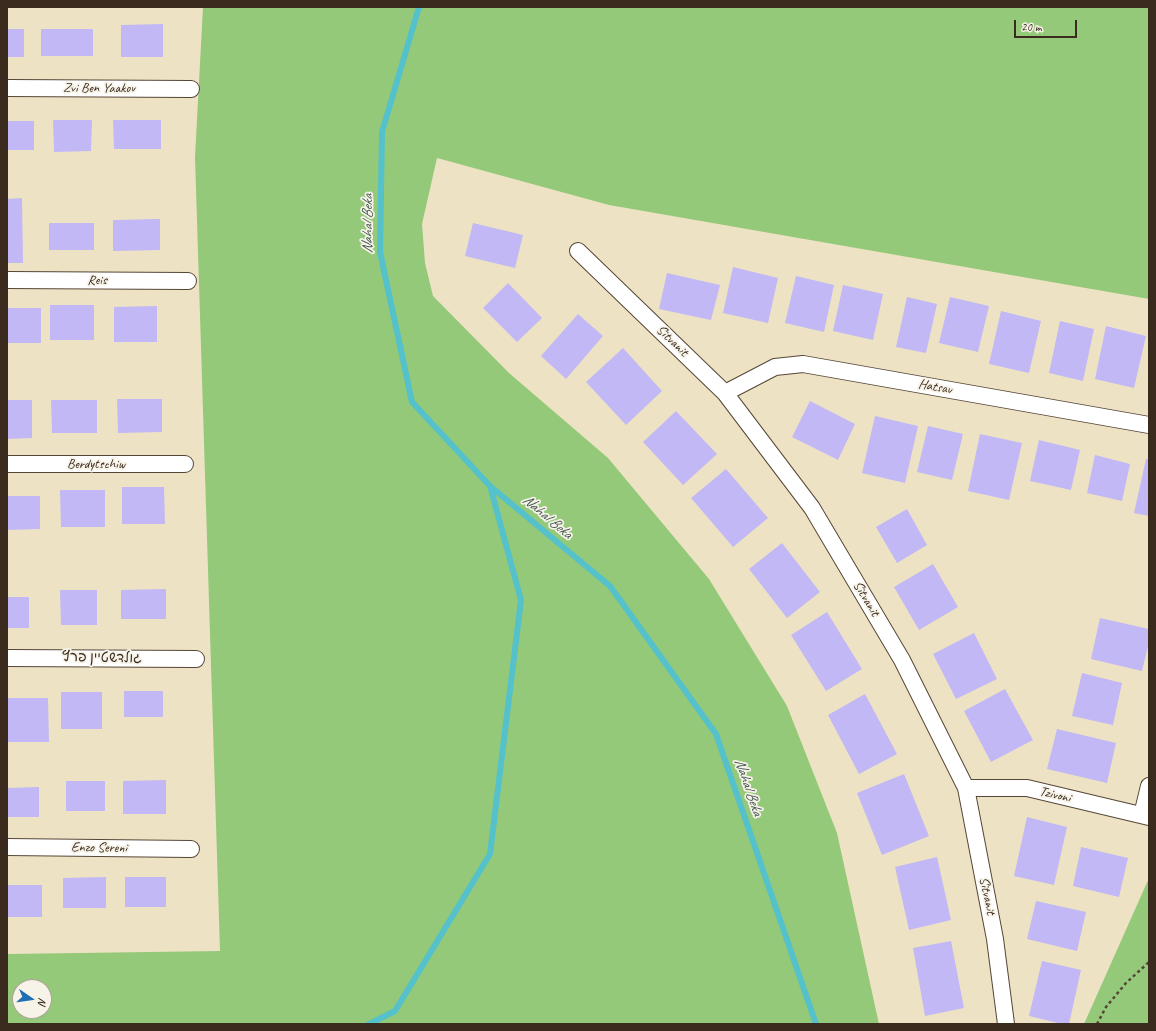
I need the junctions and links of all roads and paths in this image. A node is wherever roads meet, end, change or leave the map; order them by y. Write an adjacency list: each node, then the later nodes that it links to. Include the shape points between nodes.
1 (7, 88): 2 (street, Zvi Ben Yaakov)
2 (191, 89)
3 (578, 251): 6 (street, Sitvanit)
4 (7, 280): 5 (street, Reis)
5 (188, 281)
6 (725, 393): 7 (street, Hatsav, via 775,367 803,364); 13 (street, Sitvanit, via 812,508 902,660)
7 (1149, 426)
8 (7, 464): 9 (street, Berdytschiw)
9 (185, 464)
10 (7, 658): 11 (street, גולדשטיין פרץ)
11 (196, 659)
12 (1149, 786): 14 (street, Tzivoni)
13 (966, 788): 14 (street, Tzivoni, via 1028,788); 18 (street, Sitvanit, via 995,939)
14 (1146, 816)
15 (7, 847): 16 (street, Enzo Sereni)
16 (191, 849)
17 (1149, 962): 19 (path, via 1106,1007)
18 (1006, 1024)
19 (1097, 1024)

